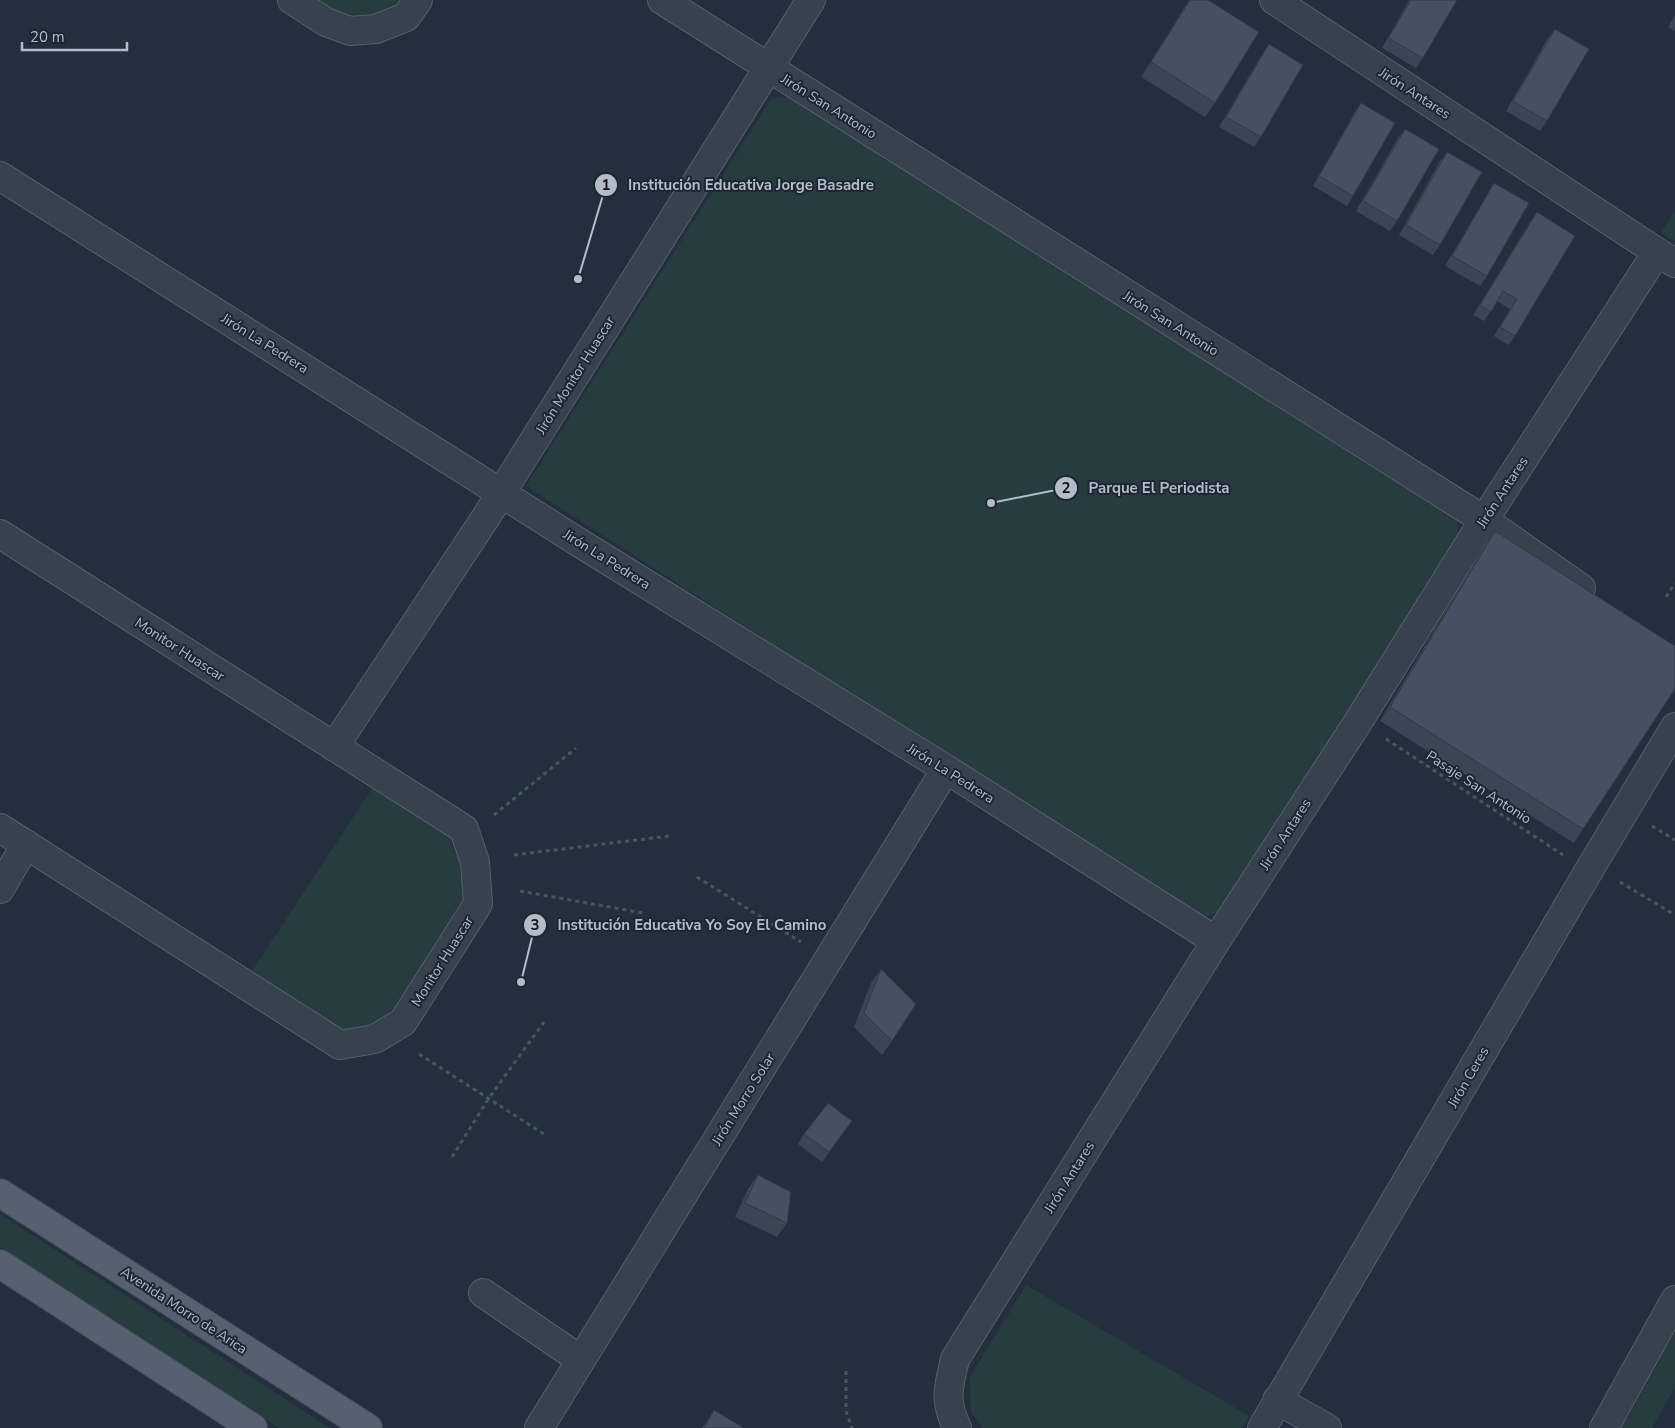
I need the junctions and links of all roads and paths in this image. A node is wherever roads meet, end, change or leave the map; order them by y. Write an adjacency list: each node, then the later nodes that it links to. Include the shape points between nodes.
1 (292, 0): 5 (street, via 326,22 350,31 376,30)
2 (662, 0): 6 (street, Jirón San Antonio)
3 (811, 0): 6 (street, Jirón Monitor Huascar)
4 (1274, 0): 8 (street, Jirón Antares)
5 (412, 9)
6 (769, 68): 9 (street, Jirón Monitor Huascar); 10 (street, Jirón San Antonio)
7 (0, 176): 9 (street, Jirón La Pedrera)
8 (1666, 257): 10 (street, Jirón Antares)
9 (502, 493): 17 (street, Jirón Monitor Huascar); 19 (street, Jirón La Pedrera)
10 (1484, 520): 14 (street, Jirón San Antonio); 15 (street, Jirón Antares)
11 (0, 534): 17 (street, Monitor Huascar)
12 (1675, 583): 13 (path)
13 (1666, 597)
14 (1603, 603)
15 (1358, 722): 27 (path, Pasaje San Antonio); 33 (street, Jirón Antares)
16 (1675, 727): 27 (street, Jirón Ceres)
17 (334, 747): 25 (street, Monitor Huascar, via 464,830 476,862 478,904 403,1022 375,1039 340,1045)
18 (576, 748): 20 (path)
19 (946, 769): 33 (street, Jirón La Pedrera); 34 (street, Jirón Morro Solar)
20 (494, 816)
21 (1644, 822): 24 (path)
22 (0, 828): 25 (street, Monitor Huascar)
23 (669, 836): 26 (path)
24 (1675, 840)
25 (26, 844): 29 (street)
26 (514, 855)
27 (1600, 874): 32 (path, Pasaje San Antonio); 46 (street, Jirón Ceres)
28 (697, 878): 34 (path)
29 (0, 889)
30 (520, 891): 31 (path)
31 (643, 913)
32 (1675, 915)
33 (1216, 941): 51 (street, Jirón Antares, via 955,1360 948,1387 949,1410)
34 (830, 959): 44 (street, Jirón Morro Solar)
35 (544, 1022): 37 (path)
36 (419, 1054): 37 (path)
37 (489, 1098): 38 (path); 39 (path)
38 (547, 1136)
39 (452, 1157)
40 (0, 1193): 48 (main road, Avenida Morro de Arica)
41 (0, 1264): 47 (main road)
42 (483, 1293): 44 (street)
43 (1675, 1300): 54 (street)
44 (582, 1360): 49 (street, Jirón Morro Solar)
45 (846, 1371): 50 (path, via 846,1411)
46 (1277, 1400): 52 (street, Jirón Ceres); 53 (street)
47 (253, 1428)
48 (368, 1428)
49 (540, 1428)
50 (852, 1428)
51 (957, 1428)
52 (1262, 1428)
53 (1327, 1428)
54 (1604, 1428)

